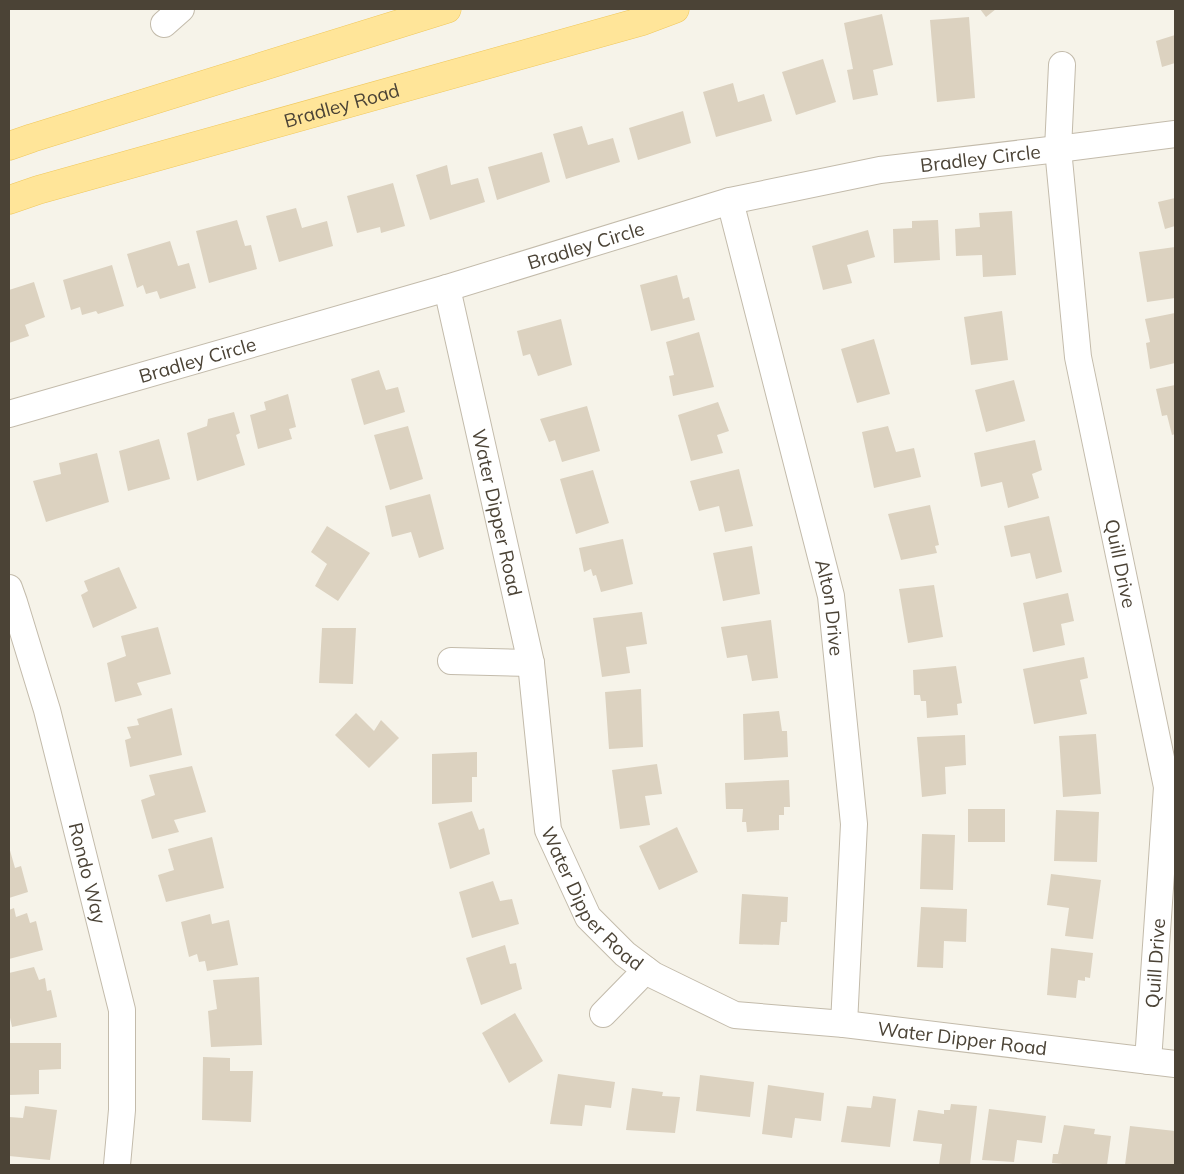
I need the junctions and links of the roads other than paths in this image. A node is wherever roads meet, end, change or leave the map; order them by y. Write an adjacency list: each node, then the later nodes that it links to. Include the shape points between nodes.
1 (447, 9): 5 (main road)
2 (675, 9): 7 (main road, Bradley Road, via 643,21)
3 (1062, 65): 6 (street, Quill Drive)
4 (1175, 134): 6 (street, Bradley Circle)
5 (9, 146)
6 (1058, 150): 8 (street, Bradley Circle, via 880,170); 17 (street, Quill Drive, via 1078,357 1167,787)
7 (9, 200)
8 (730, 201): 9 (street, Bradley Circle); 16 (street, Alton Drive, via 831,596 854,824)
9 (448, 288): 10 (street, Bradley Circle); 13 (street, Water Dipper Road)
10 (9, 414)
11 (9, 588): 19 (street, Rondo Way, via 47,710 122,1010 122,1110)
12 (451, 661): 13 (street)
13 (531, 663): 14 (street, Water Dipper Road, via 548,830 588,917)
14 (646, 970): 15 (street); 16 (street, Water Dipper Road, via 735,1015)
15 (603, 1014)
16 (844, 1024): 17 (street, Water Dipper Road)
17 (1148, 1061): 18 (street, Water Dipper Road)
18 (1175, 1064)
19 (117, 1165)

